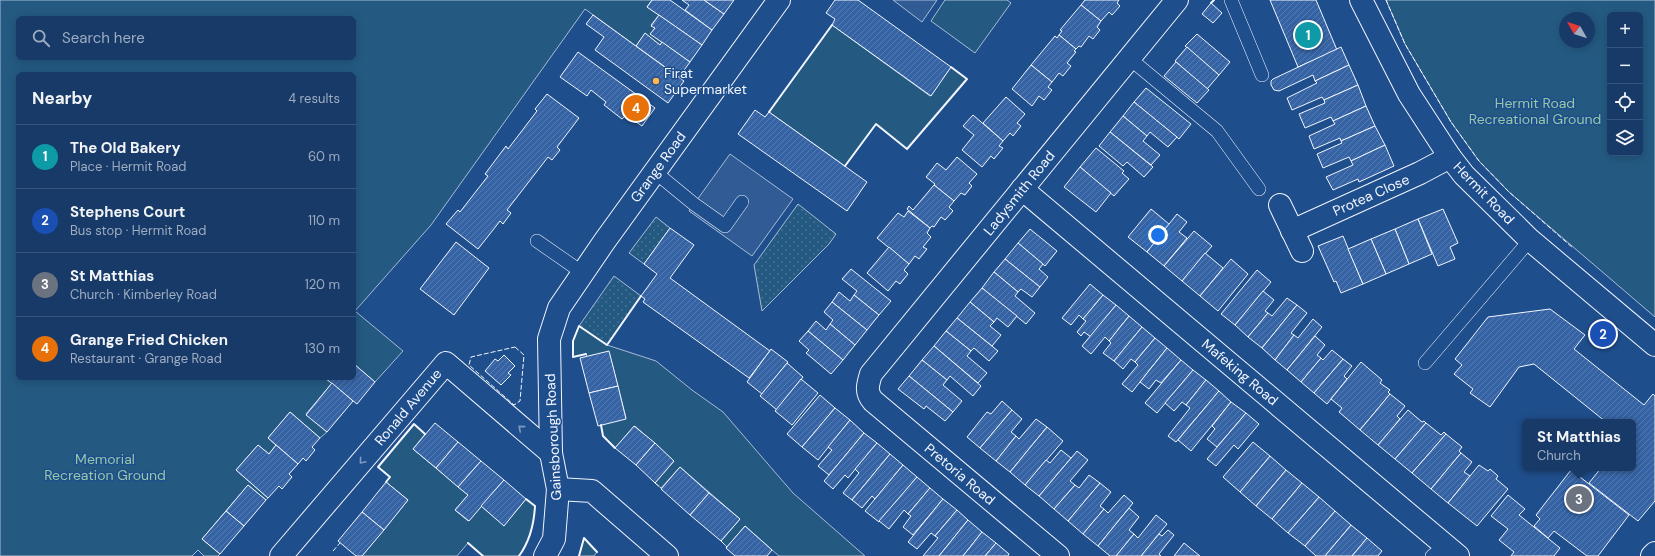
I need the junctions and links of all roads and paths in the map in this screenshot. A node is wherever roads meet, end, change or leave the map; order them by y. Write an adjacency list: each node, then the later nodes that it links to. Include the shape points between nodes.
1 (778, 0): 8 (street, Grange Road)
2 (1177, 0): 5 (street, Ladysmith Road)
3 (1231, 0): 6 (lane)
4 (1361, 0): 7 (street, Hermit Road, via 1409,94)
5 (1129, 58): 9 (street, Ladysmith Road); 10 (lane, via 1217,131)
6 (1262, 75)
7 (1450, 157): 13 (street, Protea Close); 14 (street, Hermit Road, via 1464,175)
8 (655, 172): 11 (lane, via 726,226); 17 (street, Grange Road)
9 (1022, 189): 21 (street, Ladysmith Road, via 871,374); 24 (street, Mafeking Road)
10 (1259, 189)
11 (742, 202)
12 (1280, 205): 13 (street)
13 (1292, 231): 16 (street)
14 (1530, 240): 19 (street, Hermit Road); 20 (lane)
15 (537, 241): 17 (lane)
16 (1302, 251)
17 (583, 273): 18 (street, Grange Road, via 559,308)
18 (549, 339): 22 (street, Gainsborough Road)
19 (1655, 345)
20 (1425, 363)
21 (867, 388): 29 (street, Pretoria Road, via 873,401)
22 (551, 453): 23 (street, Gainsborough Road); 26 (street, Ronald Avenue, one-way to 26, via 446,363)
23 (558, 489): 27 (street, Gainsborough Road, via 554,539); 28 (street, via 592,491)
24 (1445, 552)
25 (1655, 554): 30 (street)
26 (281, 556)
27 (545, 556)
28 (667, 556)
29 (1058, 556)
30 (1652, 556)

